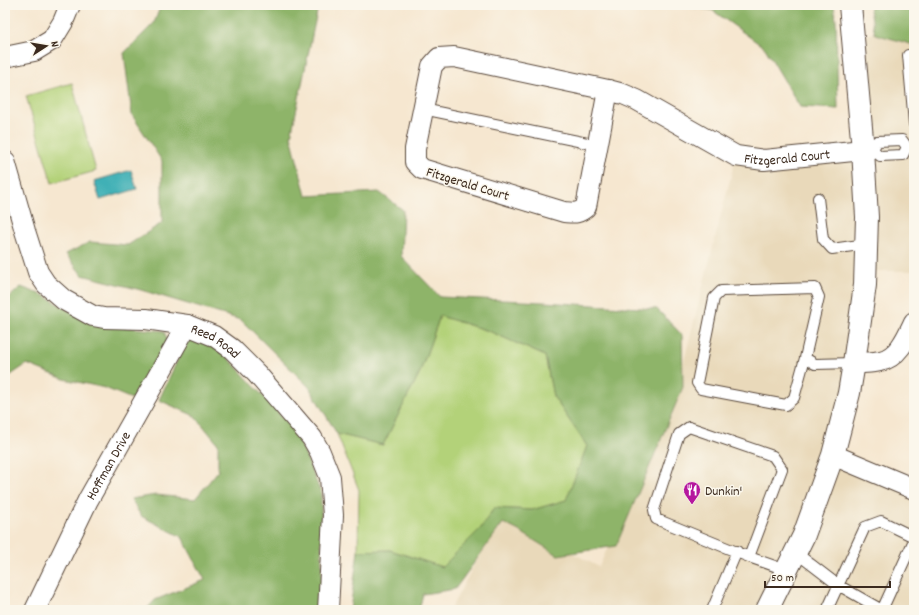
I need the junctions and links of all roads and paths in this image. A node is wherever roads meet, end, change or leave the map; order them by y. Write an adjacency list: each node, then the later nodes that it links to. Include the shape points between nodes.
1 (70, 5): 4 (street, via 52,40 34,51)
2 (850, 5): 10 (main road)
3 (908, 55): 7 (lane)
4 (5, 57)
5 (608, 90): 6 (street, Fitzgerald Court, via 454,57 440,58 432,66); 8 (street, Fitzgerald Court); 10 (street, Fitzgerald Court, via 637,100 736,156 764,160)
6 (423, 109): 8 (lane); 8 (street, Fitzgerald Court, via 415,149 415,162 422,169 564,212 581,212 586,207)
7 (914, 124)
8 (597, 145)
9 (911, 146): 10 (lane, via 903,155 880,156); 10 (lane, via 902,140 877,141)
10 (868, 150): 13 (main road)
11 (5, 161): 15 (street, Reed Road, via 38,272 46,284 64,300 93,316 146,319)
12 (818, 198): 13 (lane, via 823,239 832,248)
13 (866, 244): 17 (main road, via 865,285)
14 (914, 322): 17 (street, via 906,340 893,356 881,361)
15 (187, 325): 25 (street, Hoffman Drive, via 88,500); 26 (street, Reed Road, via 214,336 232,349 312,438 320,452 330,477 333,515)
16 (805, 358): 16 (lane, via 794,398 786,405 701,389 697,383 714,298 721,291 815,288 819,297); 17 (lane, via 815,364)
17 (854, 364): 18 (main road)
18 (833, 454): 19 (street); 23 (main road, via 804,535)
19 (914, 490)
20 (914, 538): 24 (lane, via 881,521 865,527); 30 (lane)
21 (737, 551): 22 (lane); 22 (lane, via 656,519 654,510 679,434 690,427 773,456 782,469); 27 (lane)
22 (749, 557): 23 (lane)
23 (791, 561): 24 (lane); 28 (main road)
24 (838, 585): 29 (lane); 30 (lane)
25 (35, 610)
26 (328, 610)
27 (712, 610)
28 (767, 610)
29 (827, 610)
30 (882, 610)

